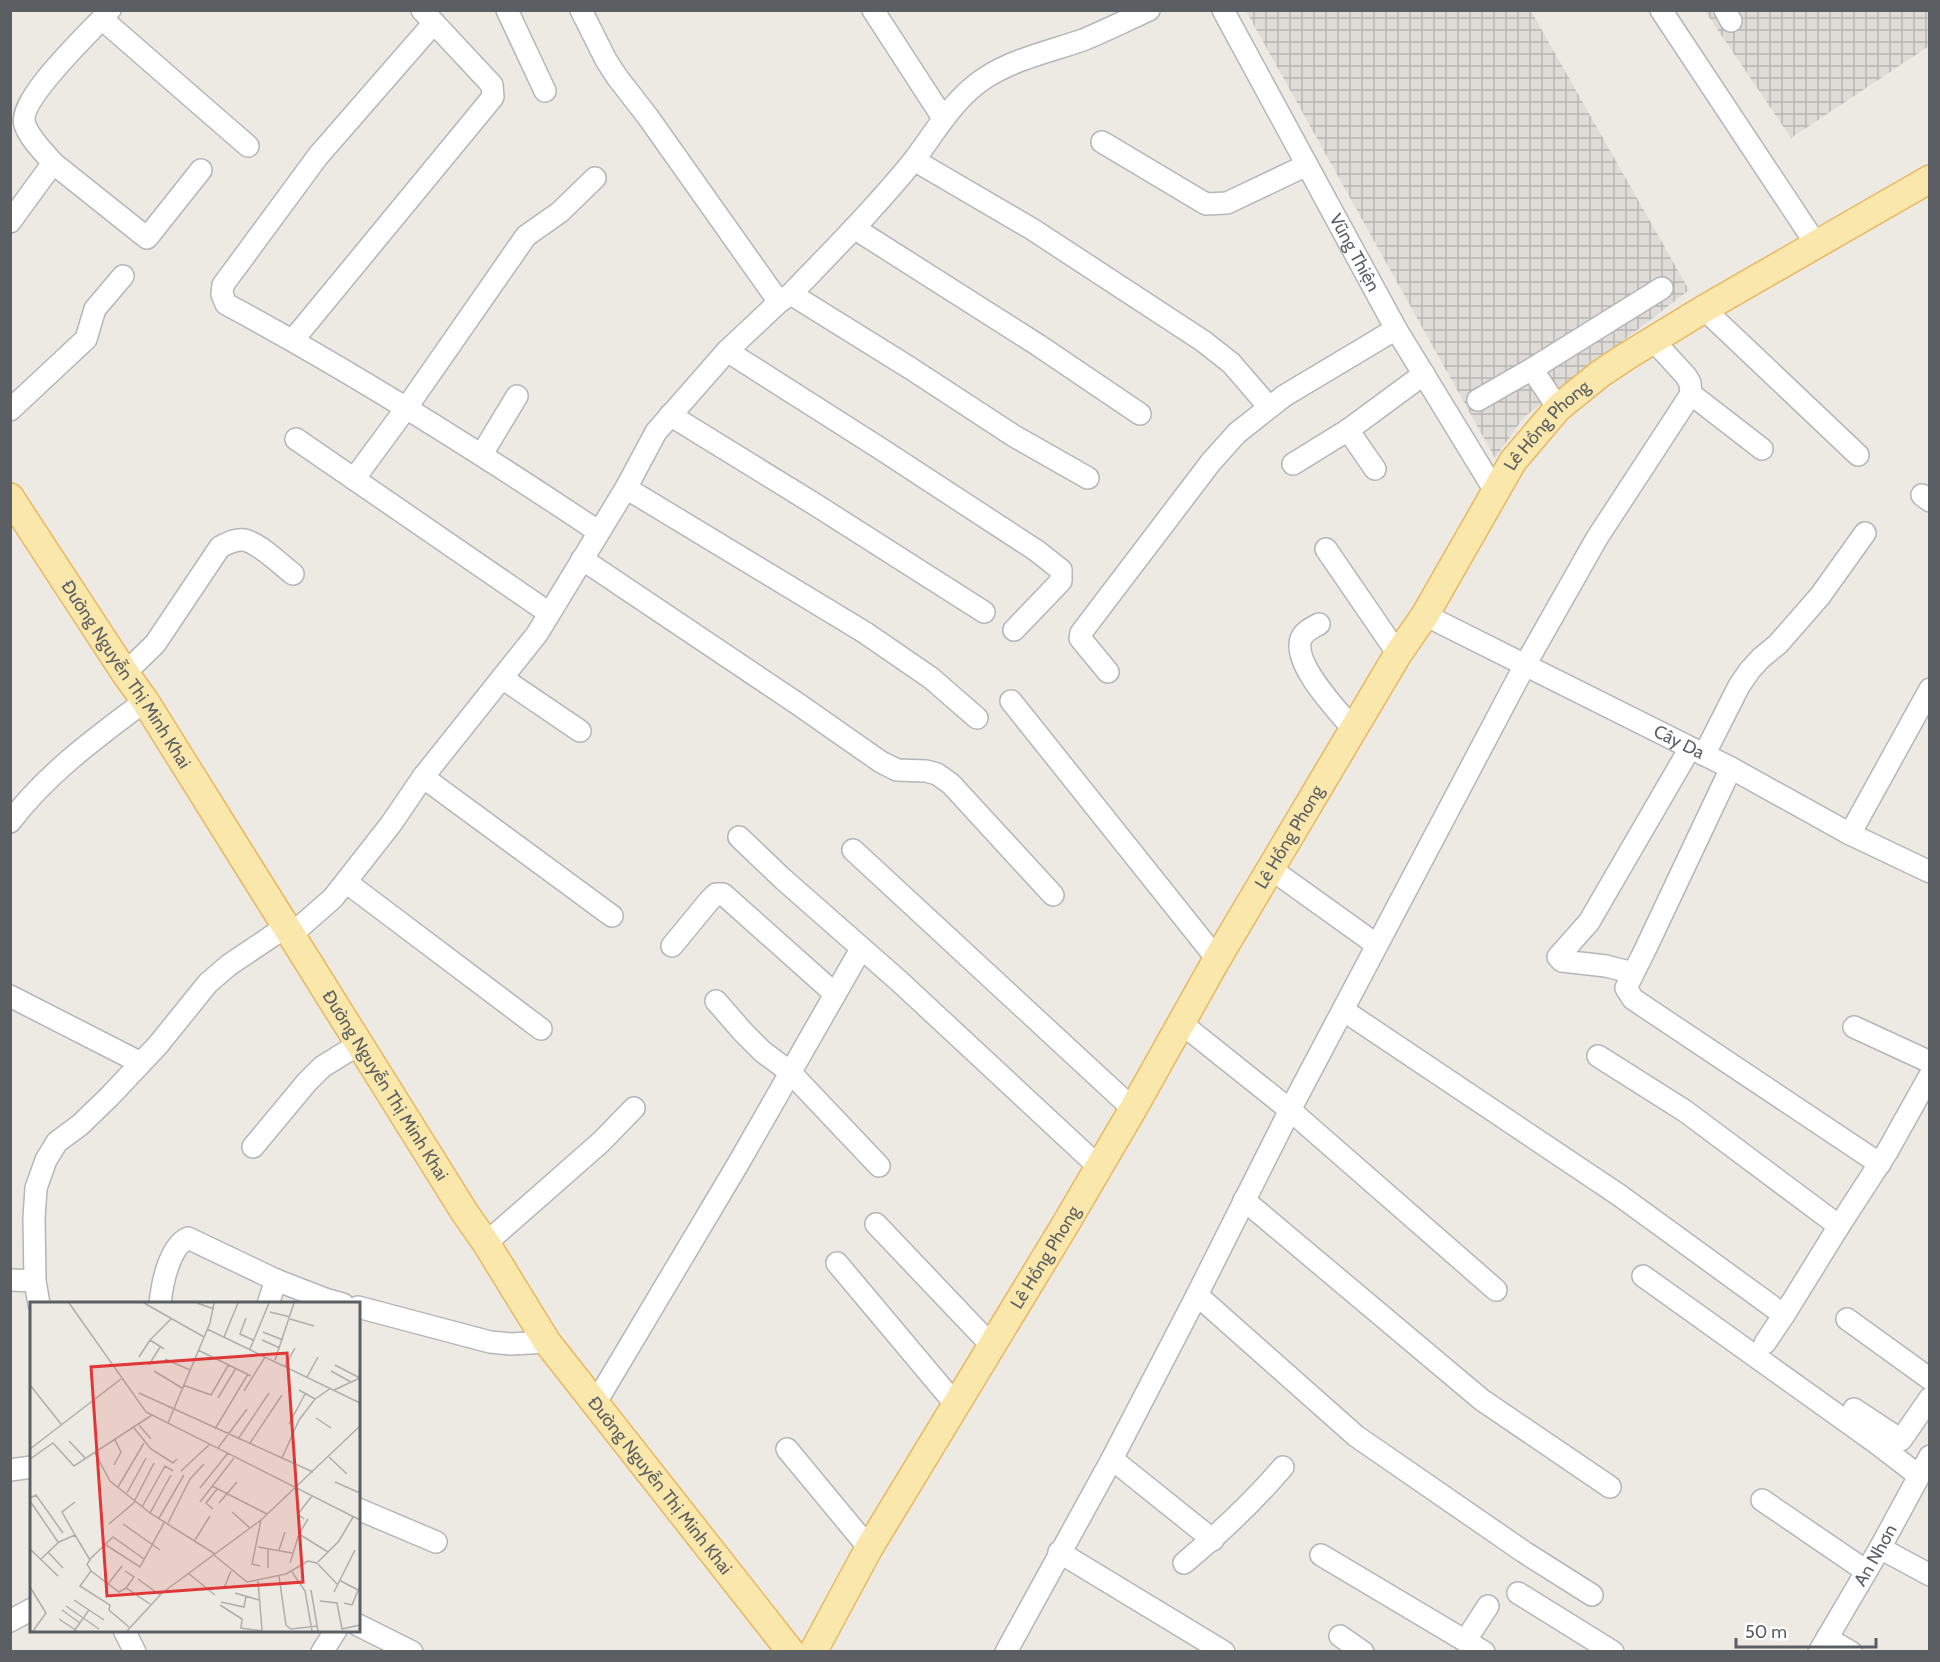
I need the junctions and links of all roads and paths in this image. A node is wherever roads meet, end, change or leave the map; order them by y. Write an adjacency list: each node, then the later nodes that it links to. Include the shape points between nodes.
1 (507, 10): 9 (street)
2 (581, 10): 24 (street, via 606,60)
3 (873, 10): 10 (street)
4 (1149, 10): 10 (street, via 986,77)
5 (1222, 10): 15 (street, Vũng Thiện)
6 (1661, 10): 21 (street)
7 (106, 15): 12 (street); 14 (street, via 46,79 26,109 24,124)
8 (428, 17): 27 (street, via 492,85 494,97); 27 (street, via 223,285 226,303)
9 (545, 91)
10 (943, 118): 13 (street)
11 (1102, 142): 15 (street, via 1206,204 1227,203)
12 (248, 146)
13 (914, 159): 20 (street); 36 (street, via 1032,229 1203,341 1231,363)
14 (53, 163): 16 (street, via 147,238); 19 (street)
15 (1307, 165): 26 (street, Vũng Thiện)
16 (201, 170)
17 (595, 178): 35 (street, via 560,212 526,236)
18 (1929, 179): 21 (main road, Lê Hồng Phong)
19 (10, 222)
20 (854, 228): 24 (street); 39 (street)
21 (1816, 244): 25 (main road, Lê Hồng Phong)
22 (123, 276): 38 (street, via 95,309 86,339)
23 (1662, 288): 30 (street)
24 (785, 298): 29 (street); 48 (street)
25 (1704, 309): 28 (main road, Lê Hồng Phong); 45 (street)
26 (1396, 329): 31 (street, Vũng Thiện); 36 (street)
27 (293, 340): 35 (street)
28 (1653, 340): 32 (street, via 1686,376); 37 (main road, Lê Hồng Phong, via 1600,374)
29 (727, 351): 40 (street); 62 (street, via 1061,570 1061,581)
30 (1532, 369): 34 (street); 37 (street)
31 (1424, 374): 41 (street); 51 (street, Vũng Thiện)
32 (1691, 394): 43 (street); 64 (street, via 1597,538)
33 (517, 396): 44 (street)
34 (1478, 400)
35 (407, 407): 44 (street); 49 (street)
36 (1269, 407): 65 (street, via 1237,433 1211,462 1081,633 1084,644)
37 (1558, 408): 51 (main road, Lê Hồng Phong, via 1513,461)
38 (10, 410)
39 (1140, 414)
40 (670, 415): 50 (street, via 648,445); 58 (street)
41 (1348, 430): 46 (street); 47 (street)
42 (296, 439): 49 (street)
43 (1762, 449)
44 (482, 454): 53 (street)
45 (1858, 455)
46 (1293, 464)
47 (1375, 469)
48 (1088, 478)
49 (354, 479): 59 (street)
50 (626, 488): 53 (street); 71 (street, via 872,638 931,678)
51 (1495, 491): 60 (main road, Lê Hồng Phong)
52 (10, 496): 66 (main road, Đường Nguyễn Thị Minh Khai)
53 (599, 532): 56 (street)
54 (1865, 533): 74 (street, via 1820,596 1750,670)
55 (1326, 549): 63 (street)
56 (582, 559): 59 (street); 84 (street, via 880,762 897,770 937,774 951,784)
57 (293, 574): 66 (street, via 245,540 220,547 156,644)
58 (984, 612)
59 (549, 613): 67 (street)
60 (1425, 615): 63 (main road, Lê Hồng Phong); 64 (street, Cây Da)
61 (1319, 624): 72 (street, via 1302,636 1300,654 1318,687)
62 (1014, 630)
63 (1398, 654): 72 (main road, Lê Hồng Phong)
64 (1525, 665): 74 (street, Cây Da); 87 (street)
65 (1108, 672)
66 (125, 674): 69 (main road, Đường Nguyễn Thị Minh Khai)
67 (502, 678): 73 (street); 76 (street)
68 (1929, 689): 78 (street)
69 (145, 700): 77 (street, via 79,751); 86 (main road, Đường Nguyễn Thị Minh Khai)
70 (1011, 701): 90 (street)
71 (976, 718)
72 (1354, 730): 81 (main road, Lê Hồng Phong)
73 (580, 731)
74 (1697, 752): 75 (street, Cây Da); 91 (street, via 1589,922 1558,955 1562,961)
75 (1731, 768): 78 (street, Cây Da); 91 (street)
76 (423, 777): 83 (street); 85 (street)
77 (10, 822)
78 (1850, 834): 82 (street, Cây Da)
79 (739, 837): 89 (street)
80 (852, 850): 106 (street)
81 (1271, 869): 87 (street); 90 (main road, Lê Hồng Phong)
82 (1929, 872)
83 (346, 882): 86 (street, via 333,898); 98 (street)
84 (1053, 895)
85 (612, 916)
86 (289, 930): 99 (main road, Đường Nguyễn Thị Minh Khai); 102 (street, via 229,965 208,983)
87 (1377, 945): 95 (street)
88 (672, 946): 92 (street, via 709,901 716,894 723,894)
89 (861, 949): 92 (street); 111 (street)
90 (1217, 959): 96 (main road, Lê Hồng Phong)
91 (1633, 973): 109 (street, via 1626,988 1633,999)
92 (834, 993): 103 (street)
93 (10, 996): 102 (street)
94 (716, 1001): 103 (street, via 763,1052)
95 (1342, 1010): 107 (street); 128 (street, via 1618,1195)
96 (1181, 1023): 106 (main road, Lê Hồng Phong); 107 (street)
97 (1854, 1027): 101 (street)
98 (541, 1029)
99 (359, 1044): 108 (street, via 322,1067); 115 (main road, Đường Nguyễn Thị Minh Khai)
100 (1598, 1056): 114 (street, via 1685,1111)
101 (1929, 1062)
102 (141, 1063): 120 (street, via 80,1125 57,1142 46,1160 36,1188)
103 (790, 1072): 110 (street); 135 (street)
104 (1929, 1075): 109 (street)
105 (634, 1108): 115 (street)
106 (1133, 1109): 111 (main road, Lê Hồng Phong)
107 (1290, 1110): 112 (street); 121 (street)
108 (253, 1147)
109 (1880, 1164): 114 (street)
110 (879, 1166)
111 (1099, 1167): 132 (main road, Lê Hồng Phong)
112 (1244, 1200): 122 (street); 145 (street, via 1482,1400)
113 (876, 1224): 132 (street)
114 (1839, 1226): 128 (street)
115 (486, 1243): 130 (main road, Đường Nguyễn Thị Minh Khai)
116 (837, 1263): 136 (street)
117 (1643, 1276): 144 (street)
118 (10, 1280): 120 (street)
119 (276, 1280): 124 (street, via 188,1238 176,1249 163,1280); 125 (street); 126 (street)
120 (35, 1281): 123 (street)
121 (1496, 1290)
122 (1197, 1295): 140 (street); 158 (street, via 1356,1436)
123 (39, 1302)
124 (160, 1302)
125 (269, 1302)
126 (331, 1302)
127 (360, 1309): 130 (street, via 490,1342)
128 (1785, 1315): 131 (street)
129 (1847, 1320): 133 (street)
130 (547, 1342): 135 (main road, Đường Nguyễn Thị Minh Khai)
131 (1765, 1343)
132 (993, 1346): 136 (main road, Lê Hồng Phong)
133 (1929, 1379)
134 (1929, 1398): 137 (street, via 1899,1441)
135 (595, 1404): 171 (main road, Đường Nguyễn Thị Minh Khai)
136 (957, 1406): 150 (main road, Lê Hồng Phong)
137 (1854, 1409)
138 (787, 1449): 150 (street)
139 (1929, 1455): 144 (street, An Nhơn)
140 (1112, 1459): 148 (street); 152 (street)
141 (30, 1467): 143 (street)
142 (1283, 1467): 148 (street)
143 (10, 1470)
144 (1918, 1475): 151 (street, An Nhơn)
145 (1610, 1486)
146 (1762, 1500): 155 (street)
147 (360, 1510): 149 (street)
148 (1213, 1540): 154 (street)
149 (436, 1542)
150 (869, 1548): 172 (main road, Lê Hồng Phong)
151 (1880, 1548): 155 (street, An Nhơn); 156 (street)
152 (1059, 1552): 173 (street); 174 (street)
153 (1321, 1555): 166 (street)
154 (1184, 1563)
155 (1866, 1572): 167 (street, An Nhơn)
156 (1929, 1575)
157 (1518, 1593): 177 (street)
158 (1592, 1595)
159 (1488, 1606): 166 (street)
160 (30, 1610): 161 (street)
161 (10, 1621)
162 (360, 1626): 170 (street)
163 (125, 1632): 168 (street)
164 (335, 1632): 169 (street)
165 (1340, 1636): 175 (street)
166 (1466, 1640): 176 (street)
167 (1823, 1645): 178 (street)
168 (135, 1652)
169 (322, 1652)
170 (412, 1652)
171 (790, 1652)
172 (813, 1652)
173 (1006, 1652)
174 (1224, 1652)
175 (1363, 1652)
176 (1484, 1652)
177 (1613, 1652)
178 (1851, 1652)

